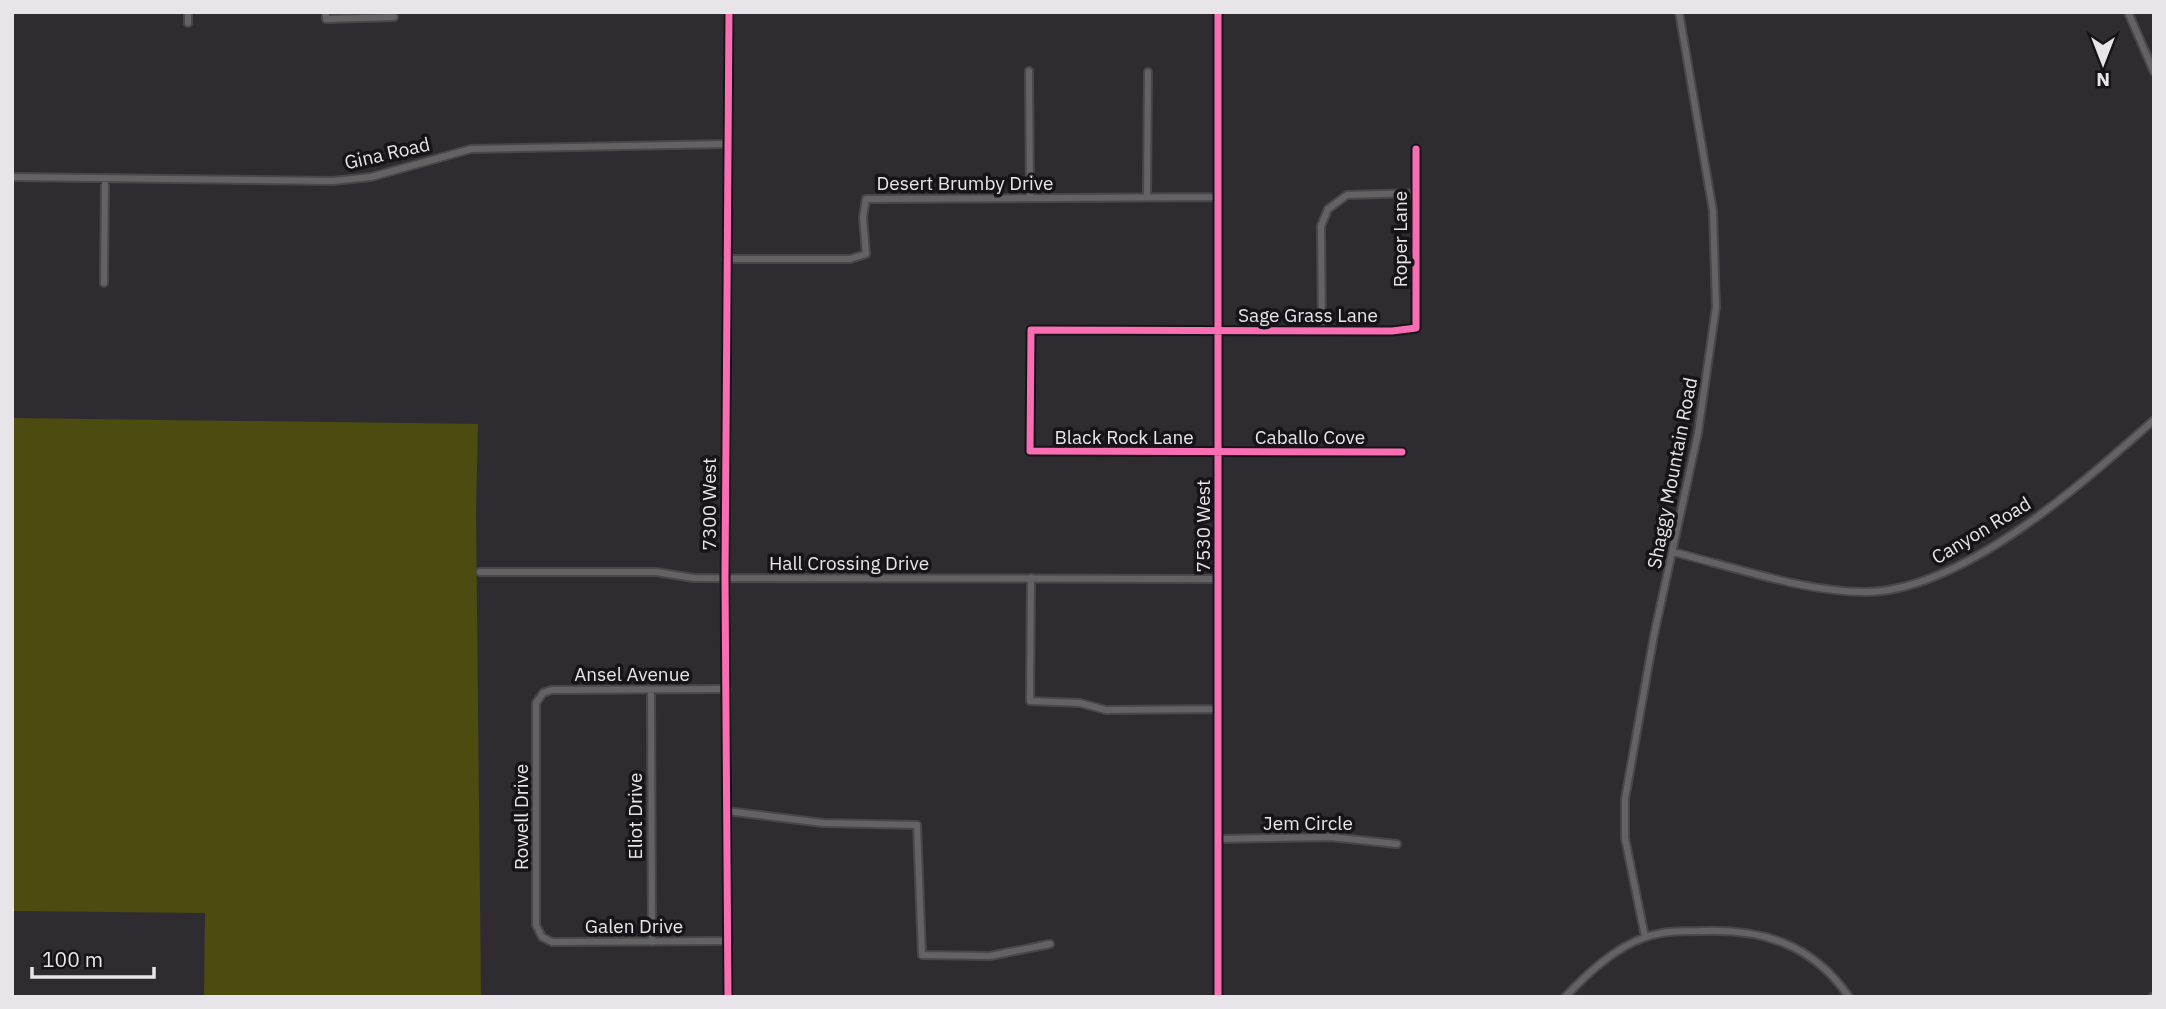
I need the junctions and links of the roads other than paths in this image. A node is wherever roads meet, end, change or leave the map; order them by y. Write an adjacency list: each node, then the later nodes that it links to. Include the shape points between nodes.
1 (188, 12): 8 (street)
2 (326, 12): 7 (street, via 326,19)
3 (729, 12): 12 (street, 7300 West)
4 (1218, 12): 18 (street, 7530 West)
5 (1679, 12): 29 (street, Shaggy Mountain Road, via 1711,198 1717,282 1712,347)
6 (2128, 12): 11 (street)
7 (394, 18)
8 (188, 23)
9 (1029, 71): 19 (street)
10 (1148, 72): 17 (street)
11 (2154, 72)
12 (726, 144): 15 (street, Gina Road, via 471,149 371,177 333,181); 20 (street, 7300 West)
13 (1416, 149): 16 (street, Roper Lane)
14 (12, 177): 15 (street, Gina Road)
15 (105, 178): 21 (street)
16 (1416, 193): 22 (street, Roper Lane); 24 (street, via 1348,195 1328,209 1321,226)
17 (1147, 197): 18 (street, Desert Brumby Drive); 19 (street, Desert Brumby Drive)
18 (1217, 197): 23 (street, 7530 West)
19 (1030, 198): 20 (street, Desert Brumby Drive, via 866,199 866,254 850,259)
20 (726, 259): 31 (street, 7300 West)
21 (104, 283)
22 (1416, 328): 24 (street, Sage Grass Lane)
23 (1218, 330): 24 (street, Sage Grass Lane); 26 (street, Sage Grass Lane, via 1031,330); 28 (street, 7530 West)
24 (1322, 330)
25 (2154, 419): 29 (street, Canyon Road, via 2045,510 1954,568 1903,587 1878,592 1844,590)
26 (1030, 451): 28 (street, Black Rock Lane)
27 (1402, 452): 28 (street, Caballo Cove)
28 (1219, 453): 33 (street, 7530 West)
29 (1673, 552): 42 (street, Shaggy Mountain Road, via 1625,799 1625,838)
30 (480, 572): 31 (street, Hall Crossing Drive, via 656,572)
31 (725, 578): 32 (street, Hall Crossing Drive); 35 (street, 7300 West)
32 (1031, 578): 33 (street, Hall Crossing Drive); 37 (street, via 1030,701 1080,703 1107,710)
33 (1219, 579): 37 (street, 7530 West)
34 (651, 690): 35 (street, Ansel Avenue); 36 (street, Ansel Avenue, via 551,690); 44 (street, Eliot Drive)
35 (727, 690): 38 (street, 7300 West)
36 (540, 695): 41 (street, Rowell Drive, via 536,925)
37 (1218, 709): 39 (street, 7530 West)
38 (727, 811): 43 (street, 7300 West); 45 (street, via 823,823 916,825 922,955 990,956)
39 (1218, 839): 40 (street, Jem Circle, via 1330,837); 47 (street, 7530 West)
40 (1397, 844)
41 (542, 937): 44 (street, Galen Drive, via 556,942)
42 (1645, 937): 48 (street, via 1590,971); 49 (street, via 1718,930 1762,934 1810,957)
43 (727, 941): 44 (street, Galen Drive); 46 (street, 7300 West)
44 (652, 942)
45 (1050, 944)
46 (727, 997)
47 (1218, 997)
48 (1564, 997)
49 (1849, 997)

